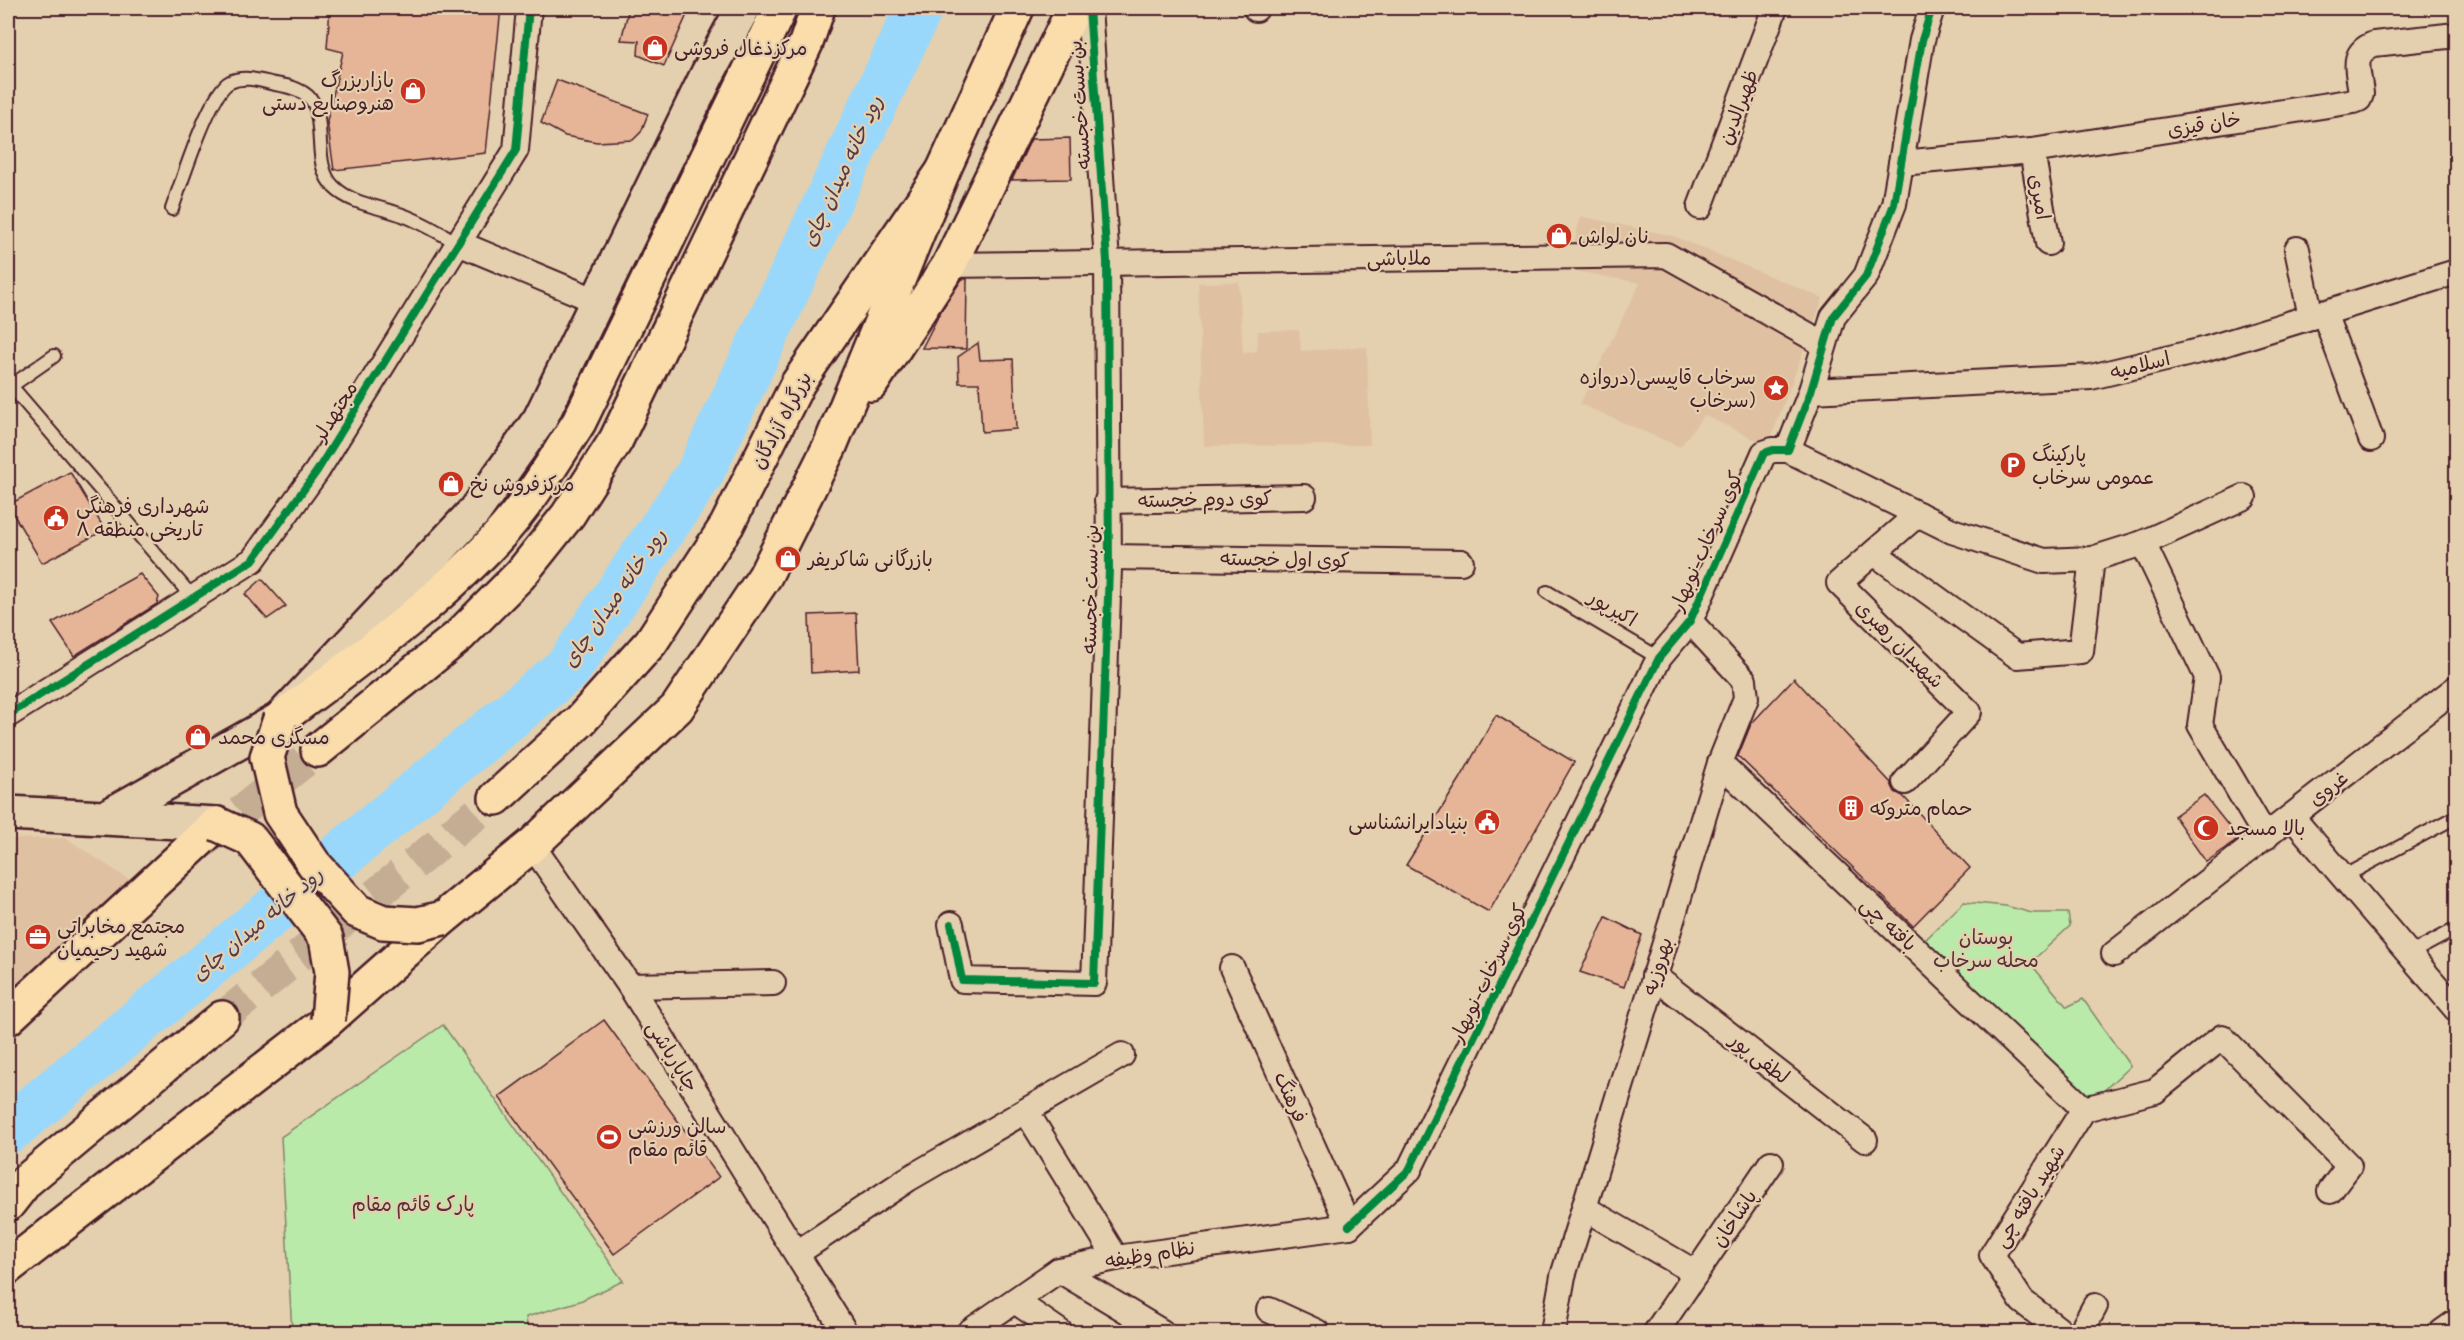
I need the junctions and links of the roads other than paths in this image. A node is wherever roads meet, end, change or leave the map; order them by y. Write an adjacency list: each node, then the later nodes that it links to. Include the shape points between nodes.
1 (529, 8): 16 (street, مجتهدلر, via 516,150)
2 (743, 8): 22 (main road)
3 (780, 8): 45 (highway, via 579,422 540,484 494,541 407,622)
4 (818, 8): 46 (highway, via 806,43 616,440 568,515 520,575 459,636)
5 (1017, 8): 13 (highway, بزرگراه آزادگان)
6 (1074, 8): 20 (highway)
7 (1089, 8): 19 (street, بن بست خجسته)
8 (1775, 8): 14 (street, ظهیرالدین)
9 (1932, 8): 12 (street, via 1922,40)
10 (2457, 35): 11 (street, خان قیزی, via 2374,44 2362,49 2357,58 2361,94 2354,101)
11 (2032, 151): 12 (street, خان قیزی); 17 (street, امیری)
12 (1901, 163): 24 (street, via 1894,204 1866,276 1833,316)
13 (943, 171): 28 (highway); 49 (highway, بزرگراه آزادگان, via 798,383 727,525 651,642 580,722)
14 (1700, 207)
15 (172, 209): 16 (lane, via 211,104 231,81 246,78 295,87 313,101 325,172 336,190 407,216)
16 (458, 243): 22 (street); 40 (street, مجتهدلر, via 317,471 253,560)
17 (2048, 243)
18 (2297, 249): 23 (street)
19 (1107, 261): 20 (street, ملاباشی); 24 (street, ملاباشی, via 1666,255); 32 (street, بن بست خجسته)
20 (949, 265): 28 (highway)
21 (2457, 272): 23 (street, اسلامیه)
22 (597, 301): 45 (main road, via 540,419 474,512)
23 (2317, 315): 26 (street, اسلامیه, via 2207,349 2091,377); 27 (street)
24 (1824, 344): 26 (street)
25 (54, 357): 40 (lane, via 10,386)
26 (1811, 391): 29 (street)
27 (2371, 439)
28 (830, 446): 56 (highway, via 765,576 677,708)
29 (1788, 450): 33 (street); 41 (street, کوی سرخاب-نوبهار, via 1764,453)
30 (1304, 497): 32 (street, کوی دوم خجسته)
31 (2244, 497): 34 (street)
32 (1107, 501): 36 (street, بن بست خجسته)
33 (1918, 514): 35 (street, شهیدان رهبری); 37 (street, via 1952,531 2044,561)
34 (2143, 543): 37 (street); 55 (street, via 2206,677 2200,725)
35 (1874, 553): 37 (street, via 2018,656 2081,651); 48 (street, شهیدان رهبری, via 1839,583 1969,712)
36 (1108, 557): 38 (street, کوی اول خجسته); 59 (street, بن بست خجسته, via 1094,982 962,980)
37 (2092, 559)
38 (1461, 562)
39 (1547, 592): 42 (lane, اکبرپور)
40 (195, 599): 44 (street, مجتهدلر)
41 (1690, 621): 42 (street, کوی سرخاب-نوبهار); 47 (street, بهروزیه, via 1743,680 1746,698)
42 (1659, 658): 79 (street, کوی سرخاب-نوبهار, via 1409,1170)
43 (2457, 688): 52 (street, غروی)
44 (8, 715)
45 (280, 719): 51 (main road); 58 (highway, bridge, via 267,757 280,813 314,864 357,911 383,922 418,924)
46 (318, 750)
47 (1720, 763): 64 (street, بهروزیه); 72 (street, بافته چی)
48 (1905, 782)
49 (496, 798)
50 (8, 813): 51 (main road)
51 (108, 816): 54 (main road)
52 (2292, 817): 55 (street, غروی); 57 (street)
53 (2457, 817): 57 (lane)
54 (217, 824): 68 (highway); 70 (highway, bridge, via 250,838 326,938 332,972)
55 (2266, 837): 61 (street, غروی)
56 (532, 845): 58 (highway); 66 (street, چاپارباشی)
57 (2343, 877): 62 (street)
58 (443, 918): 70 (highway)
59 (951, 924)
60 (2457, 929): 62 (lane)
61 (2114, 954)
62 (2409, 954): 67 (street)
63 (1232, 968): 79 (street, فرهنگ)
64 (1654, 976): 74 (street, لطفی پور); 78 (street, بهروزیه)
65 (773, 983): 66 (street)
66 (630, 986): 80 (street, چاپارباشی)
67 (2457, 1009)
68 (8, 1018)
69 (222, 1018): 77 (highway, via 26,1180)
70 (328, 1020): 82 (highway)
71 (1122, 1055): 73 (street)
72 (2084, 1109): 76 (street, via 2155,1090 2222,1037 2349,1166); 96 (street, شهید بافته چی, via 1992,1255 2022,1301)
73 (1026, 1111): 80 (street, via 908,1179); 81 (street)
74 (1866, 1140)
75 (1771, 1163): 84 (street, پاشاخان)
76 (2330, 1191)
77 (8, 1204)
78 (1584, 1208): 84 (street); 94 (street, بهروزیه, via 1563,1276)
79 (1349, 1226): 81 (street, نظام وظیفه)
80 (797, 1253): 89 (street, چاپارباشی)
81 (1116, 1258): 83 (street, نظام وظیفه)
82 (8, 1267)
83 (1059, 1270): 85 (street, نظام وظیفه); 92 (street)
84 (1696, 1273): 95 (street, پاشاخان)
85 (1015, 1301): 90 (street, نظام وظیفه); 91 (street)
86 (2095, 1306): 97 (street)
87 (1269, 1310): 93 (street)
88 (2457, 1322): 98 (street)
89 (845, 1332)
90 (969, 1332)
91 (1060, 1332)
92 (1162, 1332)
93 (1317, 1332)
94 (1553, 1332)
95 (1656, 1332)
96 (2062, 1332)
97 (2081, 1332)
98 (2442, 1332)

